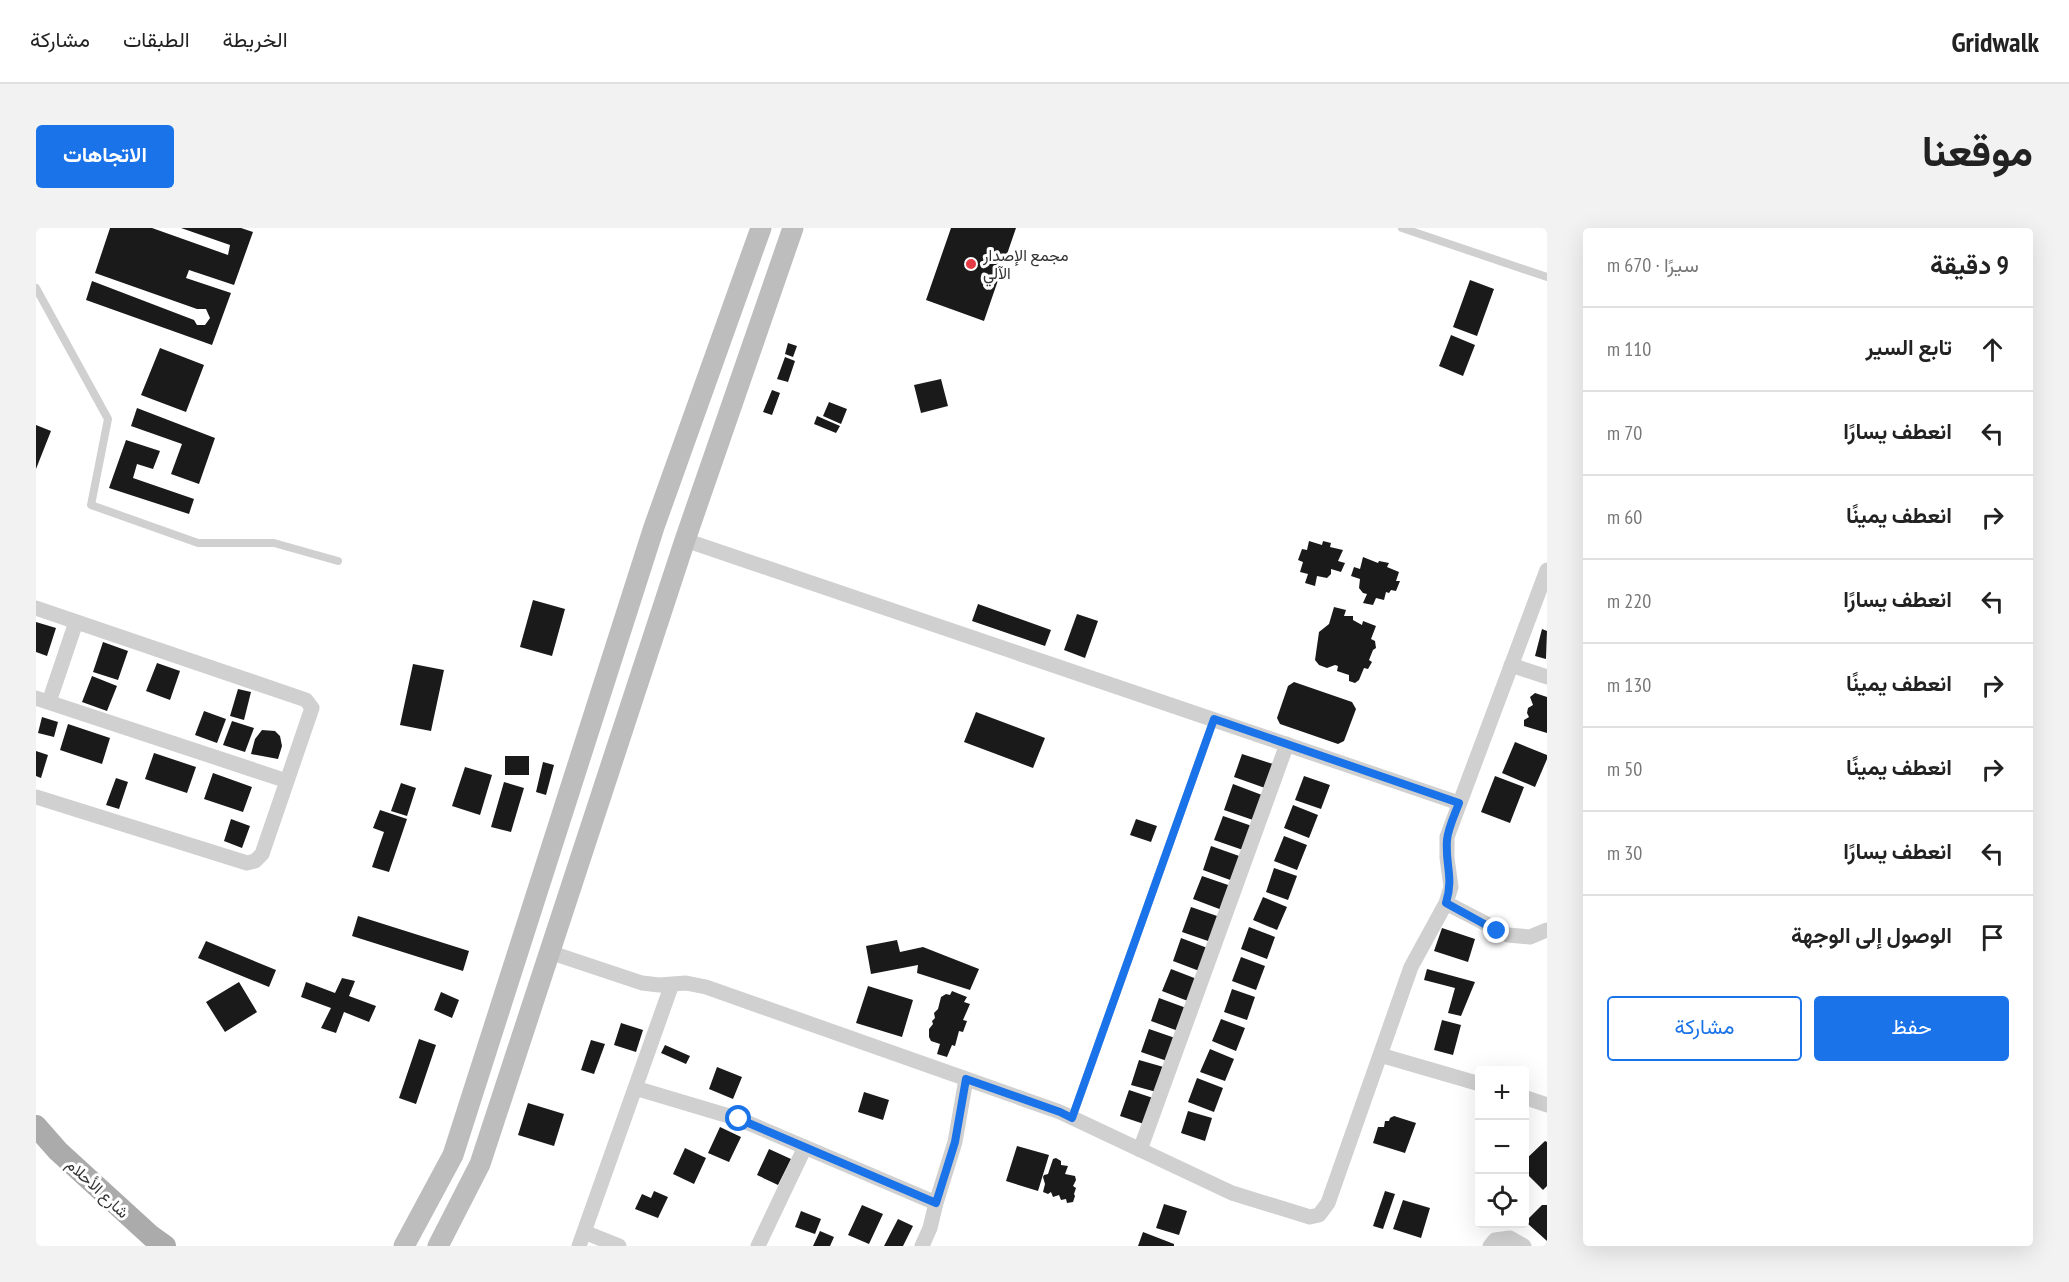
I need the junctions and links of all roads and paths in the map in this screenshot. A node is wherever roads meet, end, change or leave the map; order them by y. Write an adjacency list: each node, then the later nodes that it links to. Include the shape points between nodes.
1 (761, 228): 6 (main road)
2 (794, 228): 7 (main road)
3 (1402, 228): 4 (lane)
4 (1547, 277)
5 (36, 288): 8 (lane, via 108,419 91,505 198,543 274,543)
6 (654, 527): 7 (main road); 24 (main road)
7 (685, 540): 15 (street); 22 (main road)
8 (338, 561)
9 (1547, 570): 12 (street)
10 (36, 608): 11 (street)
11 (76, 622): 14 (street); 17 (street, via 306,700 312,708)
12 (1511, 665): 13 (street); 19 (street)
13 (1547, 677)
14 (42, 700): 17 (street)
15 (1214, 719): 16 (street); 32 (lane)
16 (1287, 744): 19 (street); 35 (street)
17 (287, 781): 18 (street, via 262,854 247,863)
18 (36, 797)
19 (1459, 803): 20 (street, via 1447,837 1451,887)
20 (1446, 903): 21 (street, via 1508,935 1530,937); 26 (street, via 1411,967)
21 (1547, 930)
22 (549, 952): 23 (street, via 642,983); 25 (main road)
23 (672, 984): 27 (street, via 706,987); 29 (street)
24 (490, 1044): 25 (main road); 39 (main road, via 453,1155)
25 (516, 1054): 40 (main road, via 480,1164)
26 (1380, 1055): 28 (street); 35 (street, via 1328,1203 1319,1215 1310,1218 1232,1193)
27 (966, 1079): 32 (street); 36 (street, via 955,1142)
28 (1475, 1083)
29 (635, 1088): 34 (street, via 739,1119); 37 (street)
30 (1529, 1099): 31 (street)
31 (1547, 1106)
32 (1072, 1118): 35 (street)
33 (36, 1126): 38 (main road, شارع الأحلام, via 58,1151)
34 (805, 1147): 36 (street); 42 (street)
35 (1140, 1150)
36 (936, 1203): 43 (street)
37 (581, 1239): 41 (street)
38 (165, 1246)
39 (404, 1246)
40 (438, 1246)
41 (619, 1246)
42 (758, 1246)
43 (922, 1246)
44 (1490, 1246): 45 (street, via 1495,1240 1510,1238)
45 (1524, 1246)

